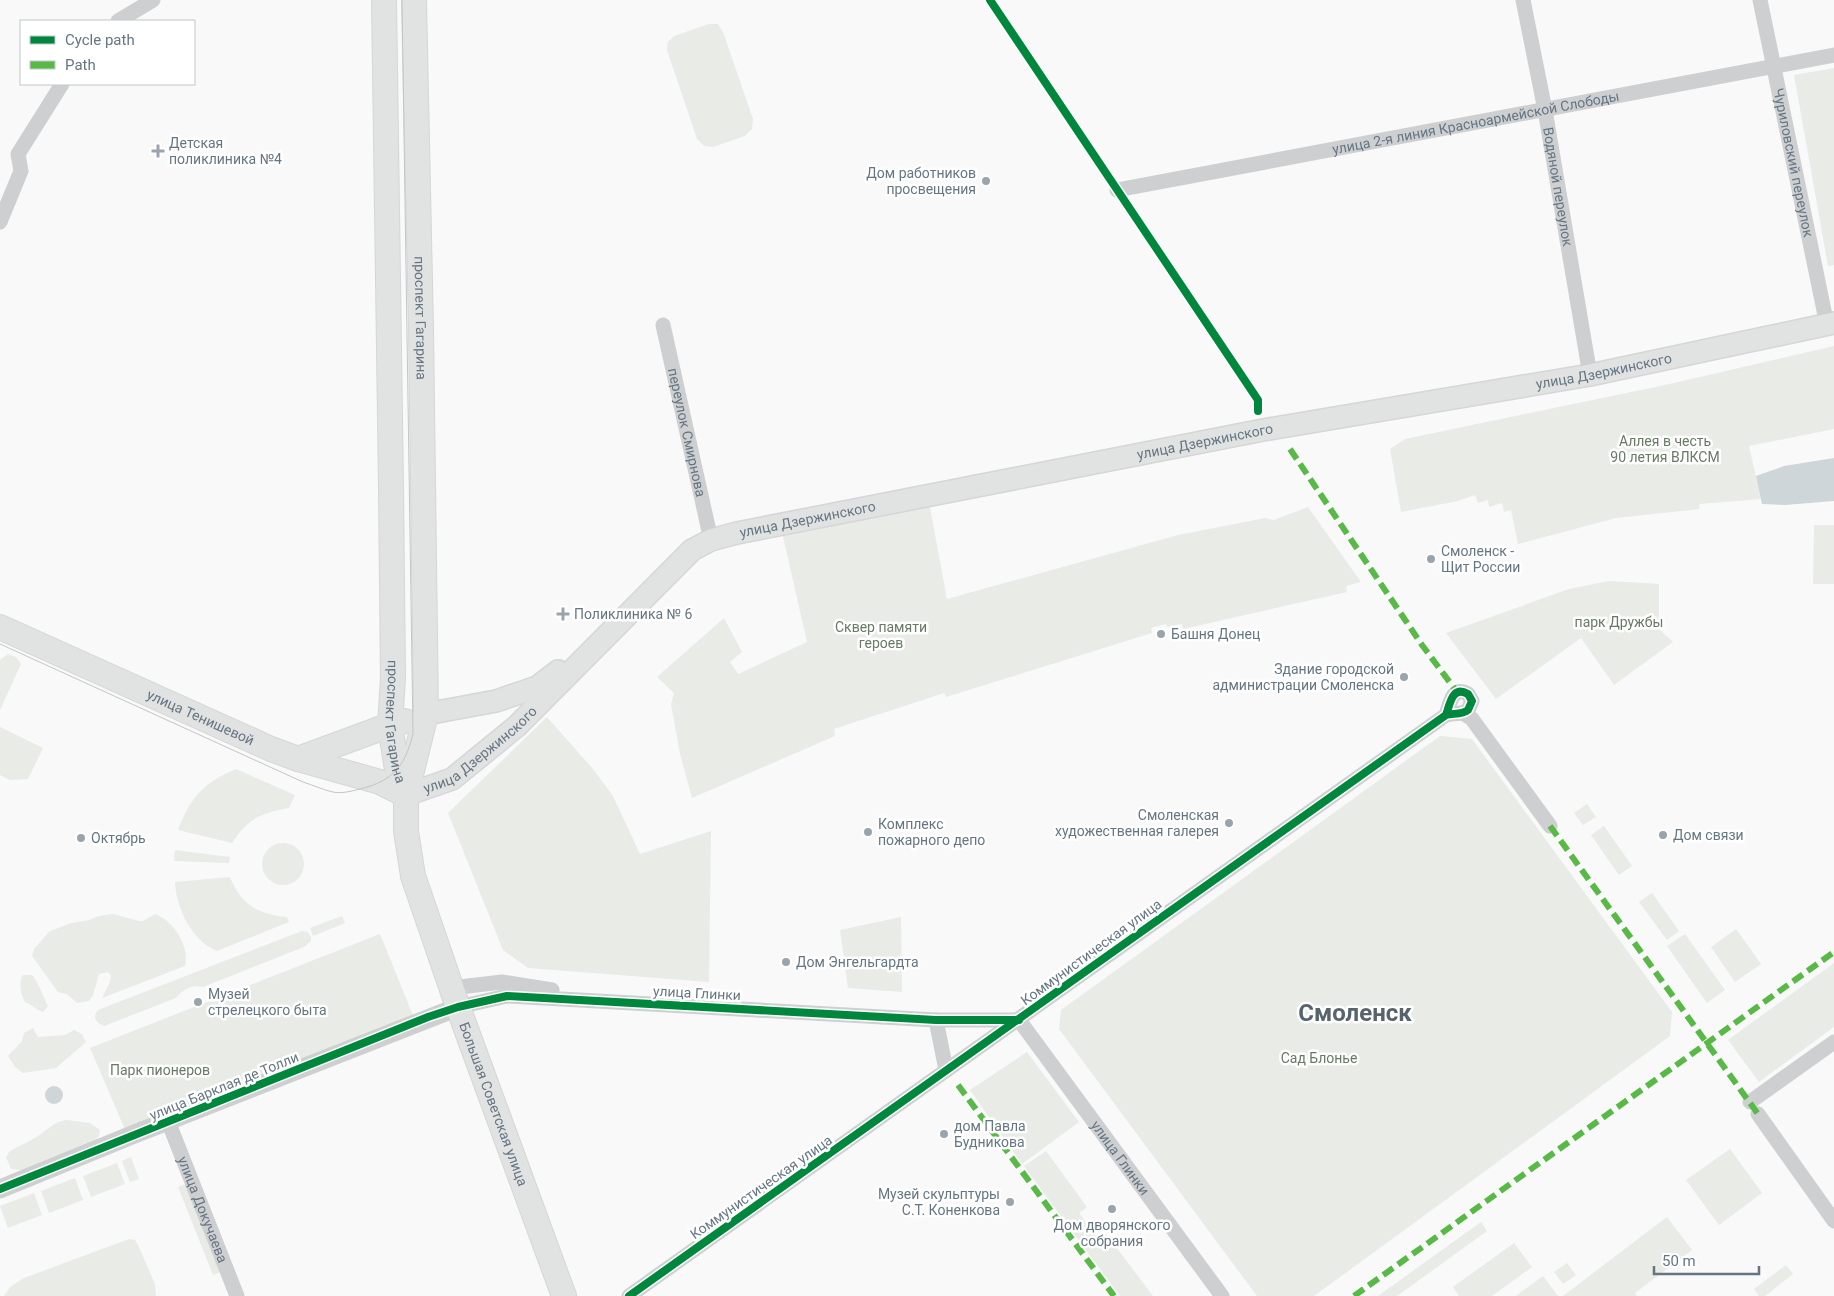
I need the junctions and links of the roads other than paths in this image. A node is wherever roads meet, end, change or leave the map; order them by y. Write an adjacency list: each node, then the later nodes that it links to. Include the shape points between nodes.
1 (153, 0): 6 (street)
2 (384, 0): 22 (main road, проспект Гагарина, via 392,488 393,678)
3 (414, 0): 20 (main road, проспект Гагарина)
4 (1523, 0): 10 (street, Водяной переулок)
5 (1760, 0): 8 (street, Чуриловский переулок)
6 (120, 20)
7 (1834, 55): 8 (street, улица 2-я линия Красноармейской Слободы)
8 (1773, 67): 10 (street, улица 2-я линия Красноармейской Слободы); 13 (street, Чуриловский переулок)
9 (61, 85): 12 (street, via 18,154 21,171)
10 (1545, 110): 11 (street, улица 2-я линия Красноармейской Слободы); 15 (street, Водяной переулок)
11 (1117, 190)
12 (0, 222)
13 (1830, 324): 15 (main road, улица Дзержинского)
14 (663, 325): 16 (street, переулок Смирнова)
15 (1590, 375): 16 (main road, улица Дзержинского, via 1263,430)
16 (711, 540): 18 (main road, улица Дзержинского, via 692,550)
17 (0, 627): 23 (main road, улица Тенишевой)
18 (611, 632): 20 (main road, улица Дзержинского, via 537,686 496,701); 24 (main road, улица Дзержинского, via 517,726 452,780)
19 (1468, 713): 21 (street); 21 (street, via 1472,701 1468,694 1457,692 1451,697); 25 (street)
20 (426, 714): 22 (main road, улица Дзержинского); 24 (main road, проспект Гагарина)
21 (1446, 715): 29 (street, Коммунистическая улица)
22 (390, 725): 23 (main road, улица Дзержинского); 24 (main road, проспект Гагарина, via 397,770)
23 (298, 759): 24 (main road, улица Тенишевой, via 380,782)
24 (406, 796): 26 (main road, Большая Советская улица, via 406,831 414,876)
25 (1550, 826)
26 (454, 998): 27 (street, улица Глинки, via 507,996); 34 (street, улица Барклая де Толли); 38 (main road, Большая Советская улица)
27 (936, 1020): 28 (street, улица Глинки); 30 (street)
28 (960, 1020): 29 (street, улица Глинки); 30 (street, via 944,1026); 32 (street, via 972,1023 978,1034 977,1047)
29 (1018, 1020): 32 (street, Коммунистическая улица); 40 (street, улица Глинки)
30 (939, 1041): 32 (street, via 954,1057 960,1058); 33 (street)
31 (1834, 1042): 36 (street, via 1754,1108)
32 (969, 1053): 33 (street, Коммунистическая улица)
33 (946, 1070): 39 (street, Коммунистическая улица)
34 (168, 1121): 35 (street, улица Барклая де Толли); 37 (street, улица Докучаева)
35 (0, 1189)
36 (1834, 1221)
37 (238, 1296)
38 (564, 1296)
39 (629, 1296)
40 (1222, 1296)

